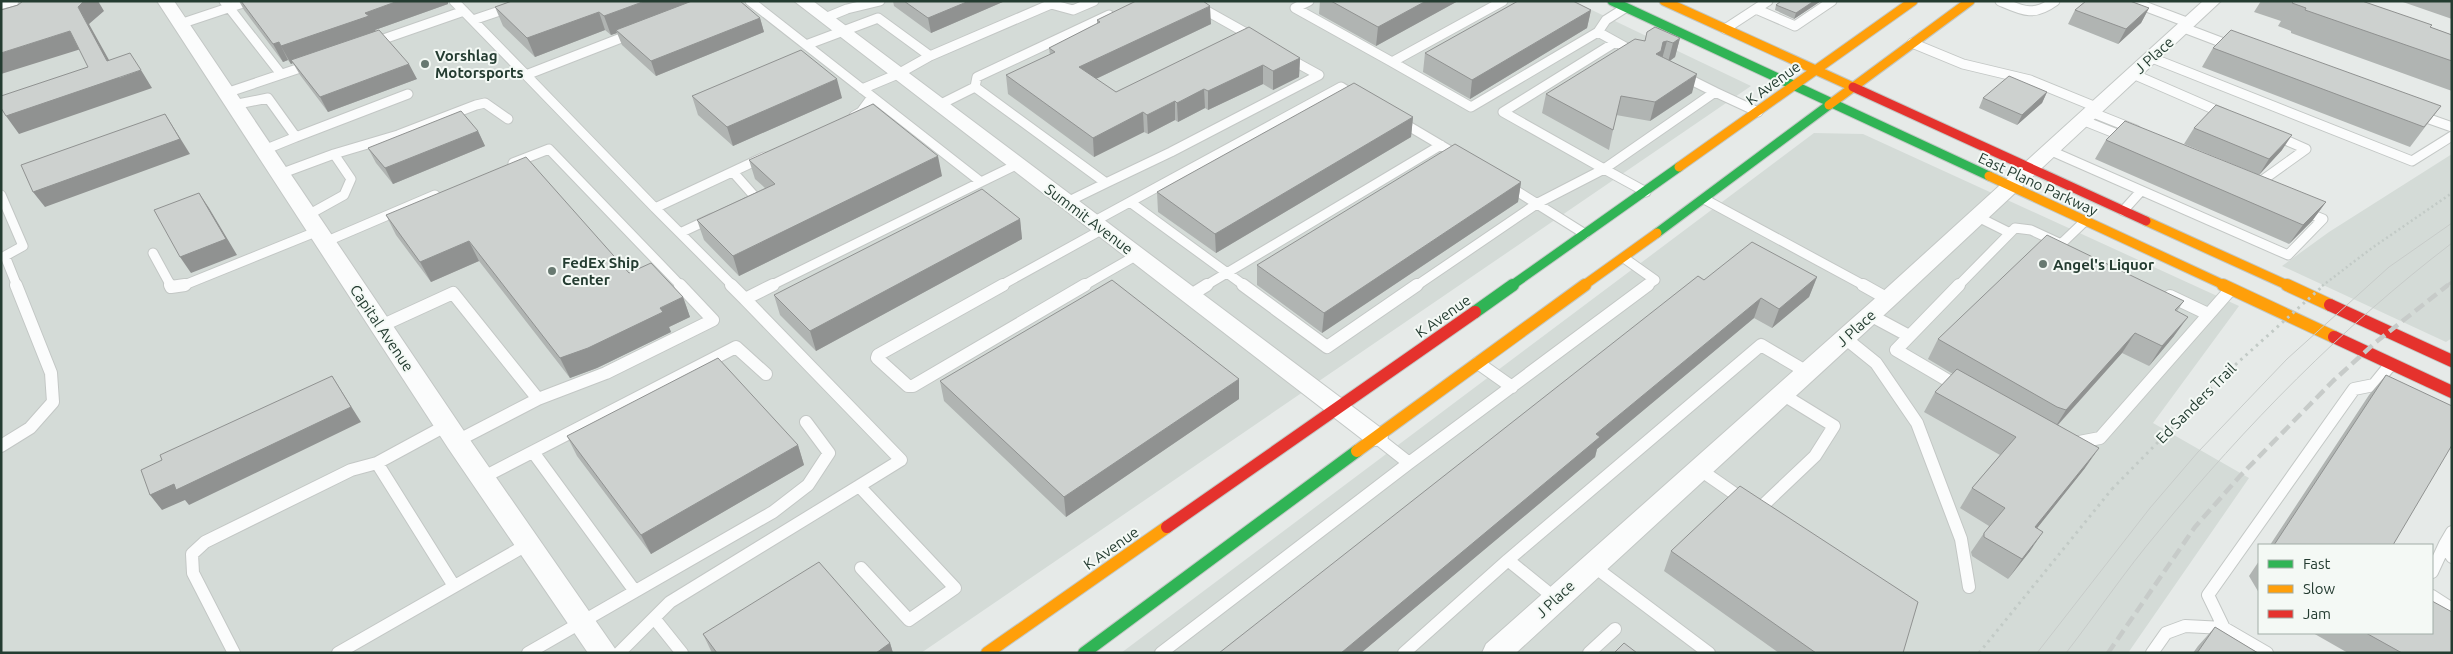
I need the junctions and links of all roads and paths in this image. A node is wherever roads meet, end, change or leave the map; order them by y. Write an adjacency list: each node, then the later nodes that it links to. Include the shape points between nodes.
1 (11, 1): 23 (street)
2 (165, 1): 30 (street, Capital Avenue)
3 (249, 1): 24 (lane)
4 (454, 1): 27 (lane)
5 (529, 1): 29 (lane)
6 (750, 1): 38 (lane)
7 (802, 1): 31 (street, Summit Avenue)
8 (1094, 1): 44 (lane, via 1073,10 1051,4)
9 (1189, 1): 36 (lane)
10 (1309, 1): 47 (lane, via 1295,8)
11 (1503, 1): 47 (lane)
12 (1612, 1): 25 (main road, East Plano Parkway)
13 (1664, 1): 34 (main road, East Plano Parkway)
14 (1768, 1): 26 (lane)
15 (1832, 1): 26 (lane, via 1795,26)
16 (1970, 1): 39 (main road)
17 (2000, 1): 18 (lane, via 2028,12 2041,12)
18 (2055, 1)
19 (2131, 1): 32 (lane)
20 (2213, 1): 32 (street, J Place)
21 (874, 2): 31 (lane, via 847,9)
22 (1910, 2): 49 (main road, K Avenue)
23 (1, 4)
24 (226, 4): 30 (lane); 50 (lane)
25 (1625, 8): 35 (lane, via 1606,20); 54 (main road, East Plano Parkway)
26 (1756, 9): 34 (lane)
27 (464, 11): 29 (lane); 40 (lane)
28 (1117, 12): 55 (lane, via 978,78)
29 (473, 20): 51 (lane)
30 (180, 24): 61 (street, Capital Avenue)
31 (833, 24): 38 (lane); 44 (lane, via 878,18); 52 (street, Summit Avenue)
32 (2187, 26): 41 (lane); 45 (street, J Place)
33 (644, 29): 51 (lane)
34 (1725, 29): 49 (main road, East Plano Parkway)
35 (1598, 32): 37 (lane); 47 (lane, via 1472,107)
36 (1262, 42)
37 (1614, 43): 43 (lane); 86 (lane, via 1503,112)
38 (806, 44): 57 (lane)
39 (1912, 44): 56 (main road); 67 (lane, via 1963,64 2030,80)
40 (363, 46)
41 (2240, 48)
42 (1278, 52): 93 (lane, via 1318,75)
43 (1637, 54)
44 (930, 56): 52 (lane)
45 (2152, 58): 53 (street, J Place); 75 (lane, via 2412,161)
46 (318, 62): 50 (lane)
47 (1392, 62)
48 (1671, 70): 58 (lane)
49 (1816, 71): 54 (main road, K Avenue); 56 (main road, East Plano Parkway)
50 (281, 74): 61 (lane)
51 (526, 74): 107 (lane)
52 (898, 74): 57 (lane); 64 (street, Summit Avenue)
53 (2133, 74): 67 (street, J Place); 69 (lane)
54 (1794, 86): 63 (main road, East Plano Parkway); 66 (main road, K Avenue)
55 (975, 87): 64 (lane); 93 (lane)
56 (1852, 87): 63 (main road); 87 (main road, East Plano Parkway)
57 (862, 88): 60 (lane)
58 (1715, 92): 66 (lane); 86 (lane)
59 (408, 94): 76 (lane)
60 (872, 97): 71 (lane, via 861,112); 92 (lane)
61 (230, 99): 76 (lane, via 268,98); 79 (street, Capital Avenue)
62 (1366, 102): 104 (lane, via 1341,87)
63 (1830, 104): 95 (main road, East Plano Parkway); 102 (main road)
64 (939, 105): 84 (street, Summit Avenue)
65 (2406, 110): 72 (lane)
66 (1758, 112): 98 (main road, K Avenue)
67 (2089, 113): 74 (lane); 77 (lane); 80 (street, J Place)
68 (1391, 116): 78 (lane)
69 (2233, 117)
70 (508, 119): 82 (lane, via 485,103 470,105 394,136)
71 (843, 120)
72 (2452, 127)
73 (2260, 129): 90 (lane, via 2306,148 2260,182)
74 (2144, 134)
75 (2452, 136)
76 (296, 137): 79 (lane)
77 (2136, 142)
78 (1441, 145): 83 (lane); 123 (lane)
79 (264, 150): 89 (street, Capital Avenue)
80 (2049, 150): 87 (street, J Place); 96 (lane)
81 (773, 153): 88 (lane)
82 (334, 154): 89 (lane); 114 (lane, via 351,179 344,195)
83 (1465, 159)
84 (1018, 164): 92 (lane); 103 (street, Summit Avenue)
85 (504, 167): 143 (lane, via 549,149 713,320 628,364)
86 (1604, 168): 98 (lane); 105 (lane)
87 (2029, 168): 95 (street, J Place); 109 (main road, East Plano Parkway)
88 (733, 172): 106 (lane, via 756,198); 107 (lane)
89 (280, 174): 114 (street, Capital Avenue)
90 (2242, 174)
91 (1497, 179): 105 (lane)
92 (982, 182): 127 (lane)
93 (1106, 183): 103 (lane)
94 (2242, 186): 99 (lane)
95 (2009, 187): 111 (street, J Place); 112 (main road, East Plano Parkway)
96 (2141, 191): 108 (lane, via 2288,255 2323,219); 109 (lane)
97 (442, 192): 114 (lane)
98 (1646, 192): 117 (main road, K Avenue)
99 (2260, 193)
100 (2452, 193): 186 (path, Ed Sanders Trail, bridge, via 2354,261 2296,308 2183,415 2112,489)
101 (1, 195): 121 (lane, via 23,246)
102 (1704, 199): 122 (main road); 128 (lane)
103 (1068, 202): 113 (street, Summit Avenue)
104 (1130, 202): 113 (lane); 123 (lane)
105 (1538, 203): 117 (lane); 123 (lane, via 1327,347)
106 (739, 205)
107 (655, 208): 115 (lane)
108 (2296, 208)
109 (2123, 211): 134 (main road, East Plano Parkway)
110 (722, 213): 115 (lane)
111 (1978, 217): 116 (lane); 128 (street, J Place)
112 (2084, 222): 116 (lane, via 2065,246 2020,226); 125 (main road, East Plano Parkway)
113 (1098, 225): 120 (street, Summit Avenue); 120 (lane, via 877,358 908,386 913,386)
114 (317, 230): 119 (lane, via 181,287 172,287); 131 (street, Capital Avenue)
115 (680, 233): 127 (lane)
116 (2010, 233): 132 (lane)
117 (1589, 237): 144 (main road, K Avenue)
118 (1608, 249): 122 (main road)
119 (153, 253)
120 (1137, 255): 126 (street, Summit Avenue)
121 (3, 257): 149 (lane, via 52,373 53,402 36,425 16,440)
122 (1624, 258): 135 (main road); 139 (lane, via 1655,280)
123 (1227, 274): 126 (lane)
124 (2156, 289): 129 (lane)
125 (2231, 289): 129 (lane); 136 (main road, East Plano Parkway)
126 (1191, 295): 144 (street, Summit Avenue)
127 (745, 299): 155 (lane, via 901,460)
128 (1888, 299): 130 (street, J Place)
129 (2208, 314): 148 (lane, via 2100,438 2082,443)
130 (1870, 315): 132 (lane); 133 (street, J Place)
131 (381, 326): 143 (lane, via 453,293); 146 (street, Capital Avenue)
132 (1909, 336): 142 (lane, via 1896,350)
133 (1845, 338): 137 (street, J Place); 164 (lane, via 1876,363 1918,423 1961,539)
134 (2452, 361)
135 (1478, 363): 139 (lane); 147 (main road)
136 (2391, 364): 140 (main road, East Plano Parkway); 171 (lane, via 2374,385 2354,389 2208,595)
137 (1806, 372): 141 (street, J Place); 159 (lane, via 1761,345)
138 (766, 374): 150 (lane, via 736,347)
139 (1512, 387): 152 (lane)
140 (2452, 392)
141 (1782, 394): 153 (street, J Place); 153 (lane, via 1834,426 1815,456 1758,510)
142 (1973, 395)
143 (538, 399): 146 (lane)
144 (1339, 408): 147 (street, Summit Avenue); 179 (main road, K Avenue)
145 (806, 422): 165 (lane, via 829,453 808,485 773,512)
146 (452, 433): 151 (lane); 154 (street, Capital Avenue)
147 (1376, 437): 152 (lane); 180 (main road)
148 (2065, 442)
149 (1, 446)
150 (533, 452): 154 (lane); 165 (lane)
151 (377, 462): 163 (lane); 173 (lane, via 351,470 205,542 192,554 193,573)
152 (1409, 463): 181 (lane)
153 (1699, 469): 160 (street, J Place)
154 (482, 478): 157 (street, Capital Avenue)
155 (859, 486): 161 (lane, via 955,588 909,620); 169 (lane, via 670,602)
156 (2448, 538): 158 (lane); 162 (lane)
157 (528, 544): 163 (lane); 170 (street, Capital Avenue)
158 (2452, 557)
159 (1508, 560): 167 (lane); 182 (lane)
160 (1592, 565): 167 (street, J Place); 185 (lane)
161 (861, 568)
162 (2433, 570)
163 (454, 586): 174 (lane)
164 (1969, 587)
165 (634, 590): 170 (lane)
166 (2433, 597): 168 (lane)
167 (1556, 598): 183 (street, J Place)
168 (2452, 609)
169 (654, 618): 177 (lane); 178 (lane)
170 (582, 621): 175 (lane); 176 (street, Capital Avenue)
171 (2224, 628): 187 (lane, via 2185,626 2166,633); 188 (lane)
172 (1615, 629): 184 (lane)
173 (234, 653)
174 (338, 653)
175 (528, 653)
176 (604, 653)
177 (619, 653)
178 (682, 653)
179 (987, 653)
180 (1084, 653)
181 (1161, 653)
182 (1404, 653)
183 (1496, 653)
184 (1590, 653)
185 (1709, 653)
186 (1979, 653)
187 (2152, 653)
188 (2267, 653)

